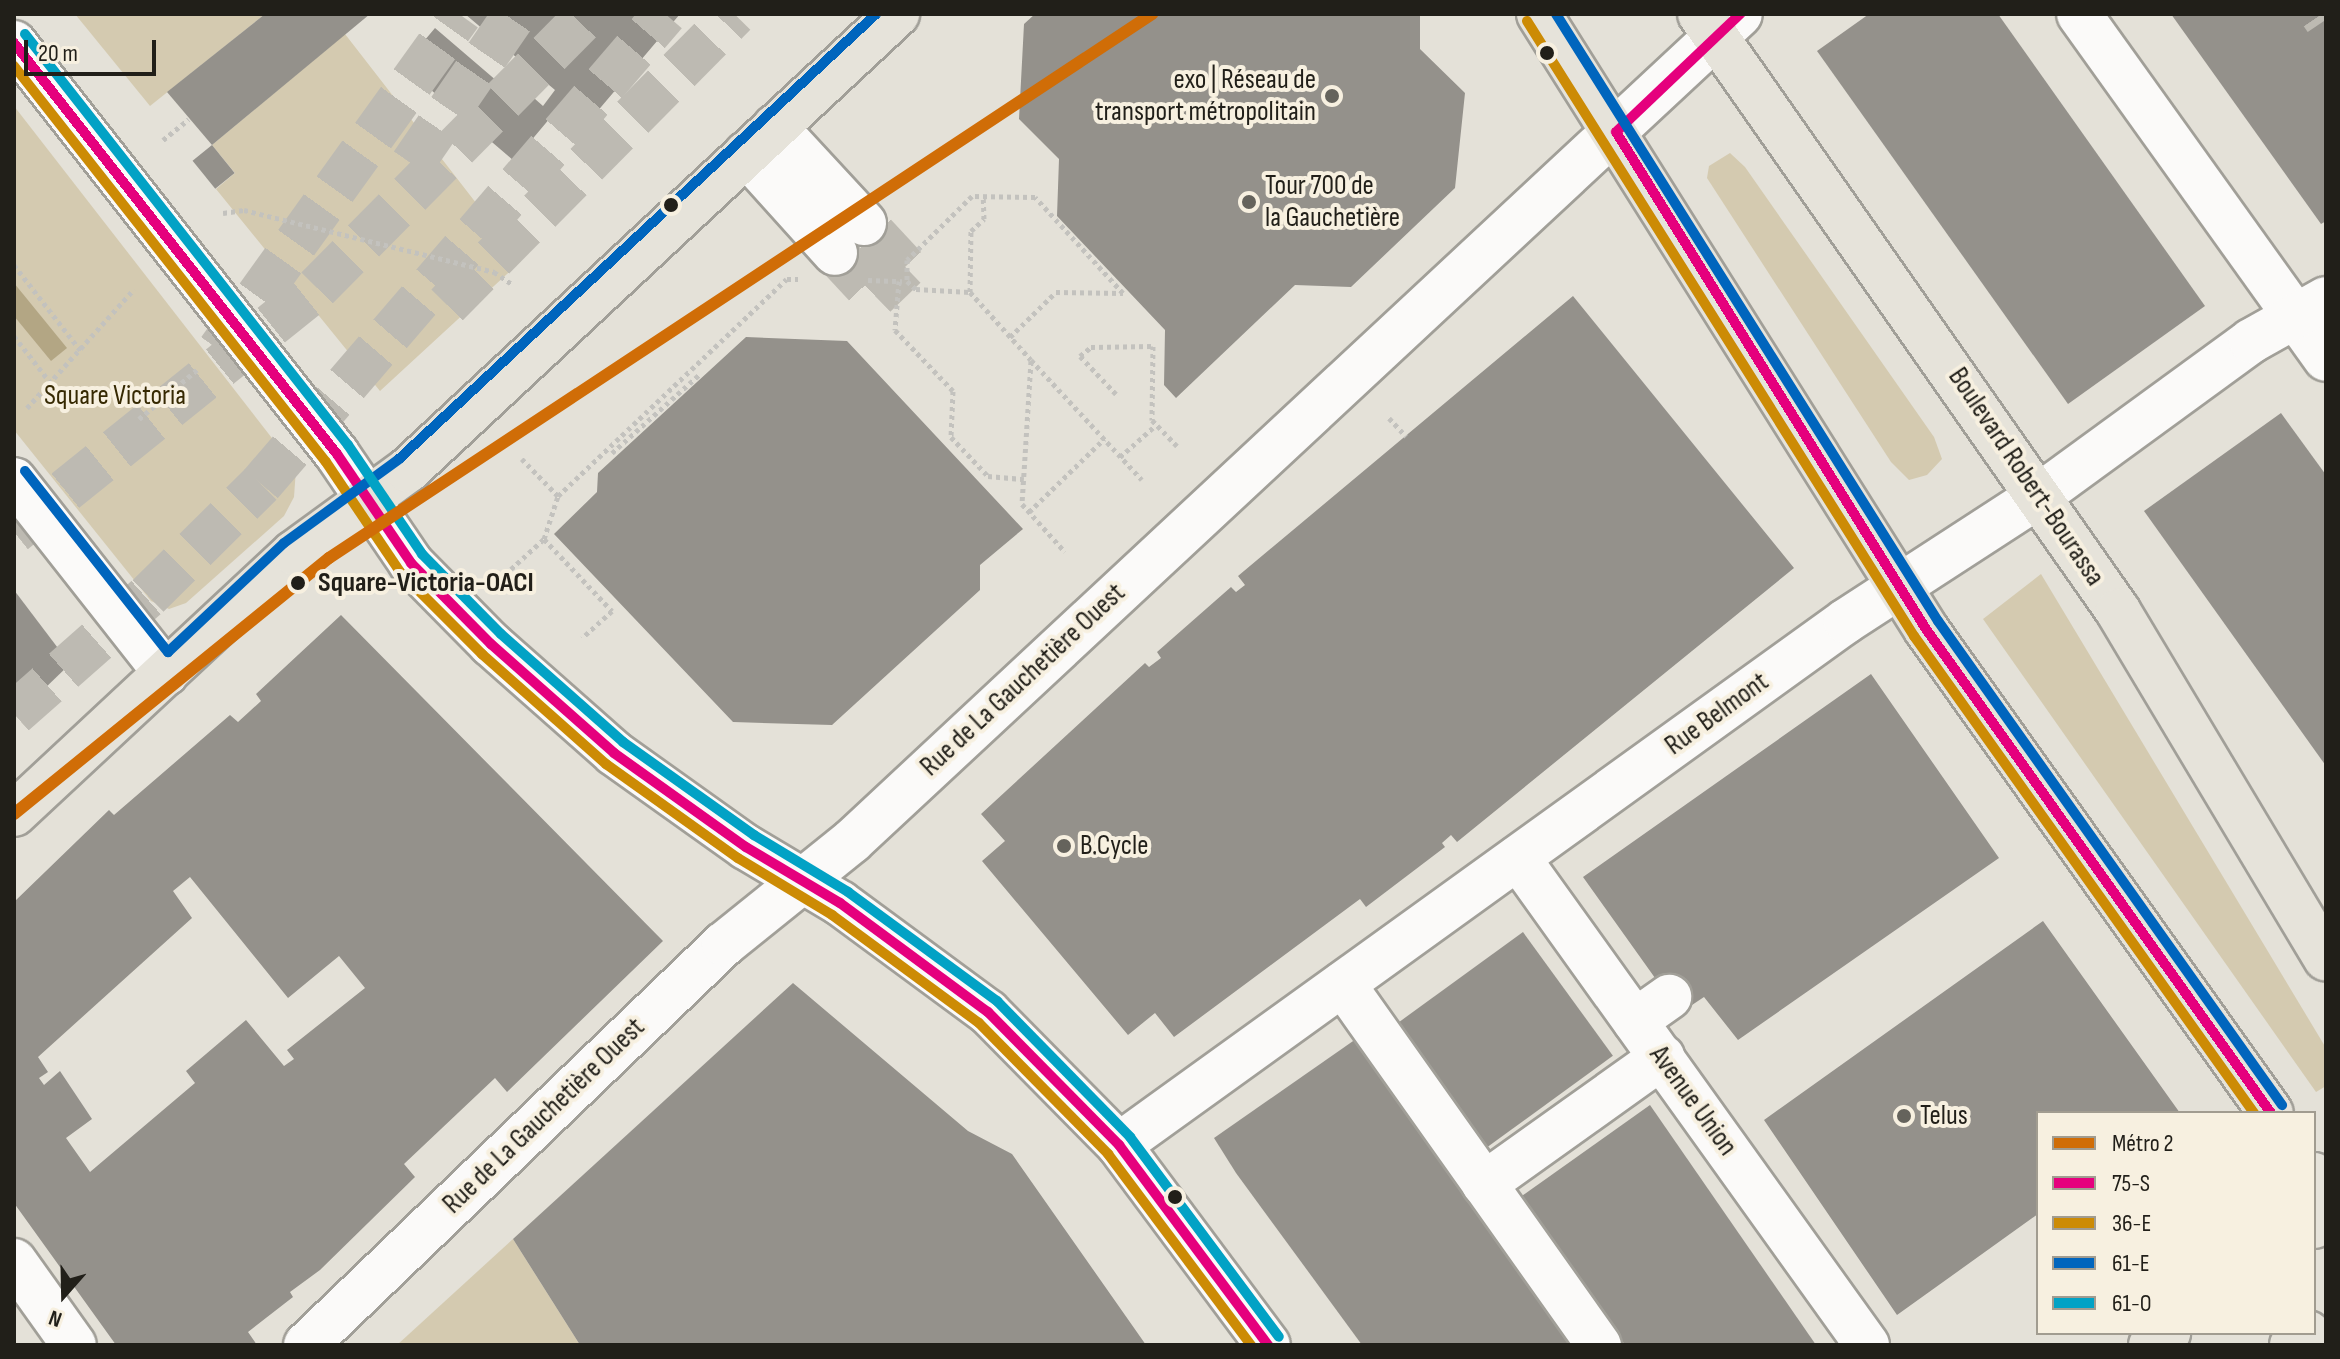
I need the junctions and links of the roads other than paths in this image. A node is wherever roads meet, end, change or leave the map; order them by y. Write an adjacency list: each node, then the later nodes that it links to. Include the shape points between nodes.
1 (897, 14): 7 (main road)
2 (1539, 14): 6 (main road)
3 (2079, 14): 9 (street)
4 (1719, 22): 6 (street, Rue de La Gauchetière Ouest); 12 (main road, Boulevard Robert-Bourassa)
5 (14, 43): 13 (street, via 337,454)
6 (1616, 132): 14 (main road); 18 (street, Rue de La Gauchetière Ouest, via 852,841)
7 (760, 141): 8 (street); 13 (main road, via 408,470)
8 (834, 252)
9 (2310, 308): 10 (street); 12 (street, Rue Belmont, via 2251,341)
10 (2326, 359)
11 (14, 480): 15 (street)
12 (2040, 495): 14 (street, Rue Belmont); 19 (main road, Boulevard Robert-Bourassa, via 2147,658)
13 (365, 500): 15 (main road, via 294,553); 18 (street, via 411,563 587,731 677,800)
14 (1900, 586): 17 (street, Rue Belmont); 22 (main road)
15 (166, 673): 16 (main road)
16 (14, 814)
17 (1518, 858): 20 (street, Rue Belmont); 21 (street, Avenue Union, via 1652,1009)
18 (802, 880): 23 (street, via 988,1012); 27 (street, Rue de La Gauchetière Ouest, via 724,944)
19 (2326, 958)
20 (1343, 984): 23 (street, Rue Belmont); 24 (street)
21 (1662, 1057): 24 (street); 30 (street, Avenue Union)
22 (2270, 1111)
23 (1119, 1145): 28 (street)
24 (1484, 1184): 29 (street)
25 (14, 1261): 26 (street)
26 (74, 1345)
27 (306, 1345)
28 (1268, 1345)
29 (1599, 1345)
30 (1867, 1345)

